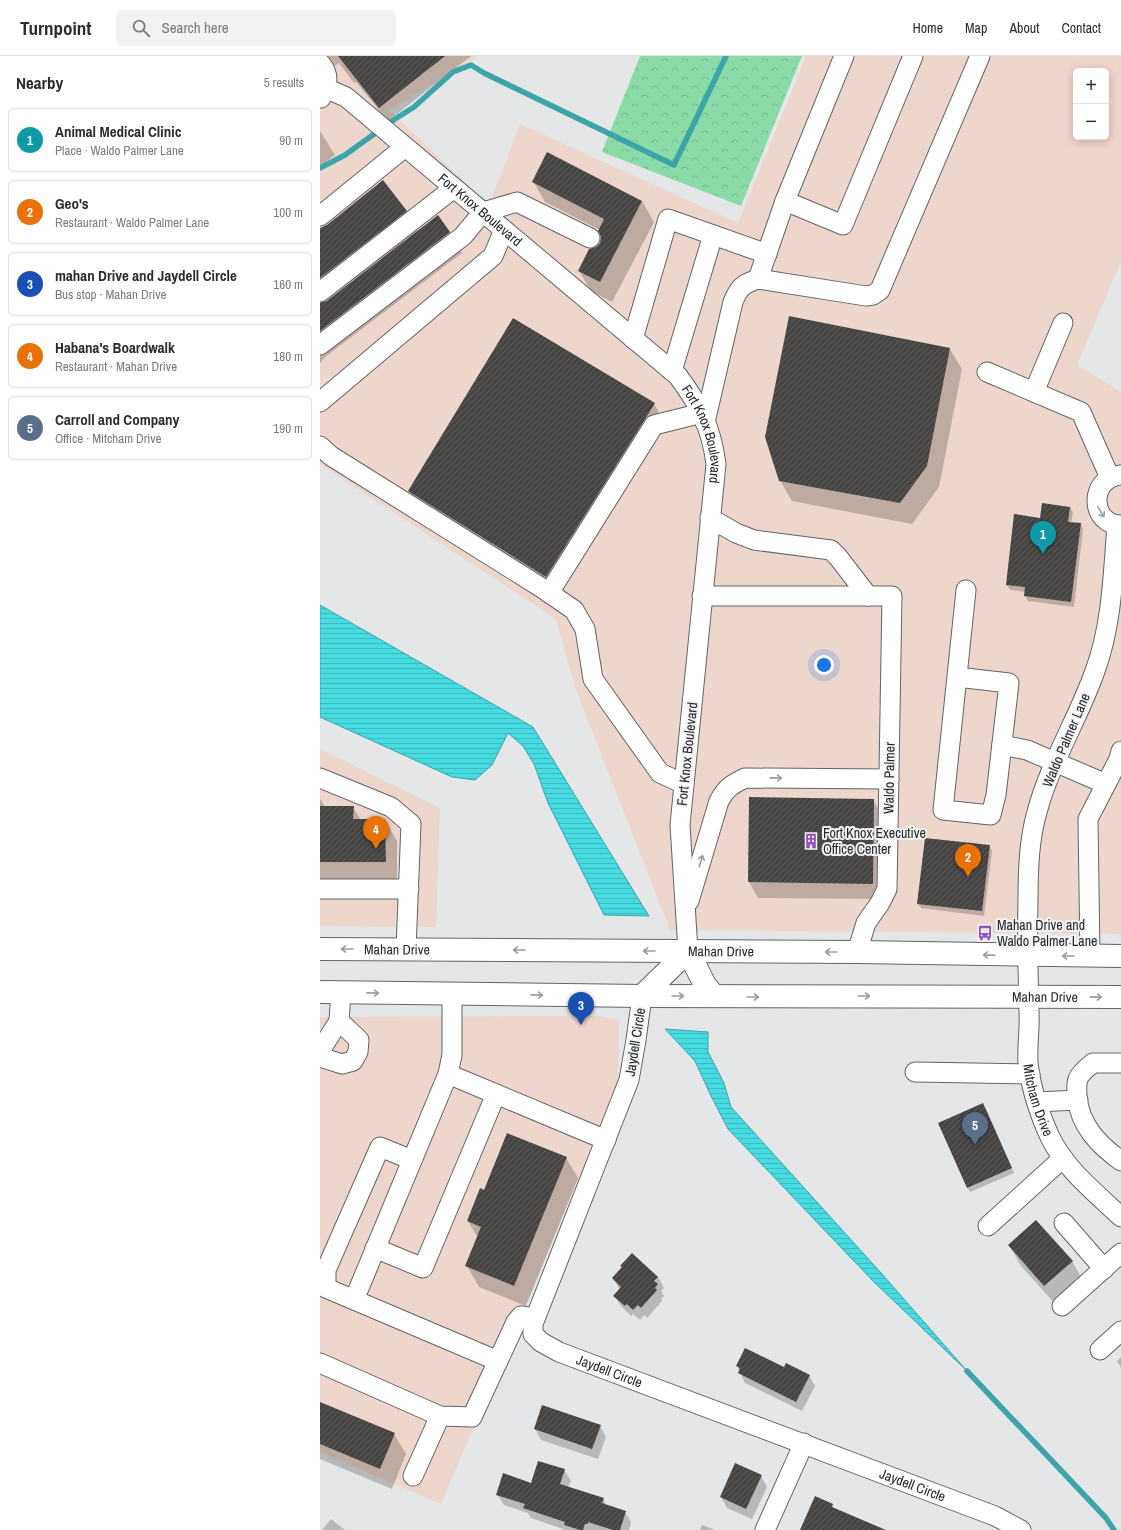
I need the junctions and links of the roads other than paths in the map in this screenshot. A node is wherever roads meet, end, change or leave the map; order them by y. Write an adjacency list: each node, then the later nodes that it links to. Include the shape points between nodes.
1 (844, 56): 8 (street)
2 (913, 56): 8 (street, via 843,225)
3 (980, 56): 15 (street, via 880,290 866,296)
4 (320, 63): 5 (street, via 326,69 328,77)
5 (322, 94): 6 (street, Fort Knox Boulevard, via 346,98)
6 (399, 142): 7 (street, Fort Knox Boulevard); 10 (street)
7 (454, 188): 9 (street, Fort Knox Boulevard); 16 (street)
8 (784, 201): 14 (street)
9 (483, 212): 11 (street, Fort Knox Boulevard); 13 (street, via 517,202); 19 (street, via 463,236)
10 (320, 216)
11 (504, 230): 18 (street, Fort Knox Boulevard); 23 (street, via 493,256)
12 (713, 235): 14 (street); 18 (street, via 668,219); 20 (street)
13 (590, 238)
14 (767, 254): 15 (street)
15 (758, 279): 24 (street, via 746,283 737,292)
16 (320, 292)
17 (1063, 323): 22 (street)
18 (633, 338): 20 (street, Fort Knox Boulevard)
19 (320, 345)
20 (672, 371): 24 (street, Fort Knox Boulevard, via 697,403)
21 (987, 372): 22 (street)
22 (1034, 392): 26 (street, via 1081,412)
23 (320, 402)
24 (704, 417): 27 (street, Fort Knox Boulevard, via 714,445 716,464); 30 (street, via 654,425)
25 (320, 446): 30 (street, via 331,456)
26 (1116, 476): 28 (street, one-way to 28, via 1103,483 1096,497 1101,515 1108,522)
27 (710, 518): 31 (street, Fort Knox Boulevard); 32 (street, via 754,540 831,550)
28 (1119, 525): 36 (street, Waldo Palmer Lane, via 1103,646 1095,673)
29 (966, 590): 33 (street)
30 (549, 593): 39 (street, via 574,610 585,629 593,678 660,773)
31 (702, 596): 32 (street); 39 (street, Fort Knox Boulevard)
32 (868, 596): 38 (street, Waldo Palmer, via 892,596)
33 (957, 677): 34 (street, via 1009,683); 34 (street, via 943,810 990,815 996,795)
34 (1002, 745): 36 (street, via 1027,750)
35 (1121, 751): 40 (street)
36 (1056, 762): 40 (street); 48 (street, Waldo Palmer Lane, via 1037,811 1031,840 1028,875)
37 (320, 778): 42 (street, via 391,806 411,824)
38 (889, 779): 43 (street, one-way to 38, via 719,802 731,784 745,778); 47 (street, Waldo Palmer, via 887,889 866,922)
39 (684, 784): 43 (street, Fort Knox Boulevard, via 680,825)
40 (1106, 784): 49 (street, via 1088,819)
41 (320, 889): 42 (street)
42 (409, 889): 45 (street)
43 (685, 912): 46 (street, Fort Knox Boulevard)
44 (320, 949): 45 (main road, Mahan Drive, one-way to 44)
45 (406, 949): 46 (main road, Mahan Drive, one-way to 45)
46 (688, 951): 47 (main road, Mahan Drive, one-way to 46); 54 (main road); 55 (main road, via 705,985)
47 (857, 952): 48 (main road, Mahan Drive, one-way to 47)
48 (1028, 956): 49 (main road, Mahan Drive, one-way to 48); 56 (street, Mitcham Drive)
49 (1090, 956): 50 (main road, Mahan Drive)
50 (1121, 956)
51 (320, 992): 52 (main road, Mahan Drive)
52 (341, 992): 53 (main road, Mahan Drive, one-way to 53); 58 (street)
53 (452, 994): 54 (main road, Mahan Drive, one-way to 54); 62 (street, via 452,1055)
54 (642, 996): 55 (main road, Mahan Drive, one-way to 55); 67 (street, Jaydell Circle, via 629,1080)
55 (714, 996): 56 (main road, Mahan Drive, one-way to 56)
56 (1029, 996): 57 (main road, Mahan Drive, one-way to 57); 63 (street, Mitcham Drive)
57 (1121, 997)
58 (327, 1036): 59 (street, via 359,1040 358,1052 353,1061 342,1064)
59 (320, 1057)
60 (1121, 1062): 65 (street, via 1093,1063 1078,1078)
61 (916, 1072): 63 (street)
62 (448, 1074): 64 (street); 69 (street)
63 (1030, 1074): 66 (street, Mitcham Drive)
64 (496, 1094): 67 (street); 74 (street, via 423,1268)
65 (1078, 1100): 66 (street); 70 (street, via 1079,1110 1091,1133 1106,1150)
66 (1037, 1102): 68 (street, Mitcham Drive, via 1051,1139)
67 (606, 1140): 79 (street, Jaydell Circle)
68 (1063, 1158): 71 (street, Mitcham Drive); 73 (street)
69 (412, 1160): 74 (street); 77 (street, via 380,1147 326,1270 326,1288)
70 (1121, 1161)
71 (1121, 1217)
72 (1064, 1223): 76 (street)
73 (988, 1226)
74 (375, 1248): 77 (street)
75 (1121, 1253): 76 (street)
76 (1104, 1269): 78 (street)
77 (354, 1300): 82 (street)
78 (1062, 1306)
79 (535, 1318): 82 (street, via 521,1316); 85 (street, Jaydell Circle, via 533,1334 541,1342 560,1352)
80 (1121, 1330): 81 (street)
81 (1100, 1350)
82 (498, 1361): 84 (street, via 472,1417)
83 (320, 1363): 84 (street)
84 (440, 1416): 86 (street)
85 (804, 1443): 87 (street); 88 (street, Jaydell Circle, via 995,1516)
86 (413, 1476)
87 (765, 1530)
88 (1021, 1530)

